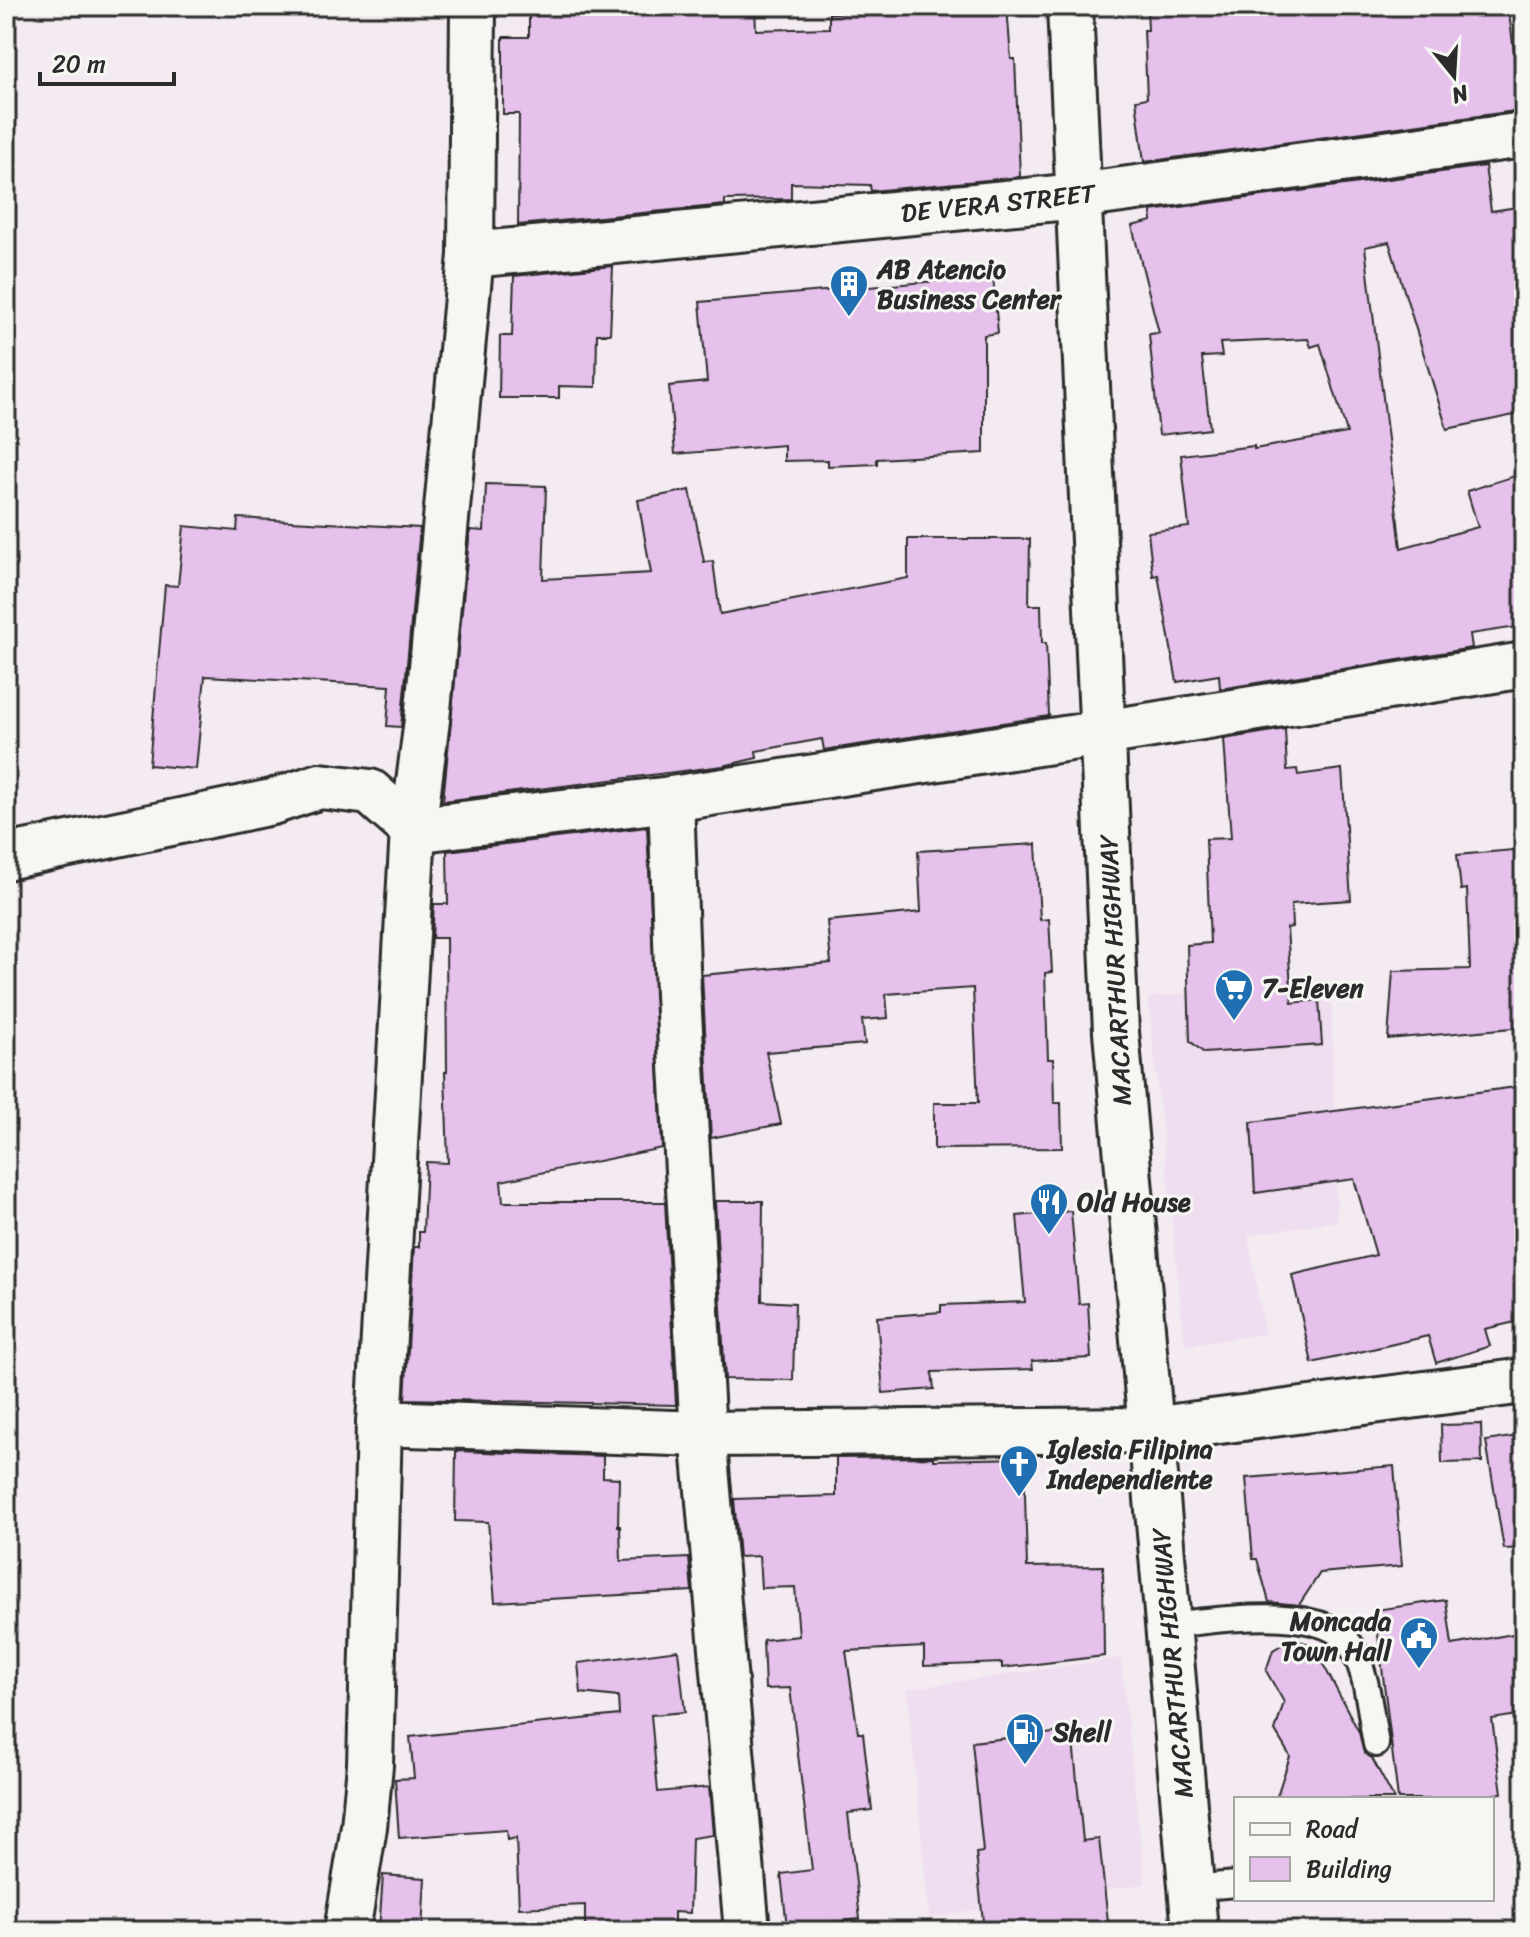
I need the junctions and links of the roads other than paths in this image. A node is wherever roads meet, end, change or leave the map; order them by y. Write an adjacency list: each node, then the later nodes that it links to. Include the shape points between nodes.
1 (473, 6): 5 (main road)
2 (1070, 6): 4 (main road, MACARTHUR HIGHWAY)
3 (1524, 135): 4 (main road, DE VERA STREET)
4 (1078, 196): 5 (main road, DE VERA STREET); 7 (main road, MACARTHUR HIGHWAY)
5 (471, 255): 9 (main road)
6 (1524, 665): 7 (main road)
7 (1103, 733): 8 (main road); 13 (main road, MACARTHUR HIGHWAY, via 1116,1032)
8 (671, 799): 9 (main road); 14 (main road)
9 (413, 830): 10 (main road, via 370,792 320,786 272,802); 12 (main road)
10 (6, 857)
11 (1524, 1381): 13 (main road)
12 (379, 1423): 14 (main road); 19 (main road, via 370,1765)
13 (1151, 1430): 14 (main road); 15 (main road, MACARTHUR HIGHWAY)
14 (703, 1434): 20 (main road)
15 (1168, 1625): 16 (lane, via 1260,1617 1309,1621 1337,1631 1352,1647 1366,1687); 18 (main road, MACARTHUR HIGHWAY)
16 (1376, 1744)
17 (1234, 1884): 18 (lane)
18 (1191, 1888): 21 (main road, MACARTHUR HIGHWAY)
19 (347, 1931)
20 (747, 1931)
21 (1195, 1931)

